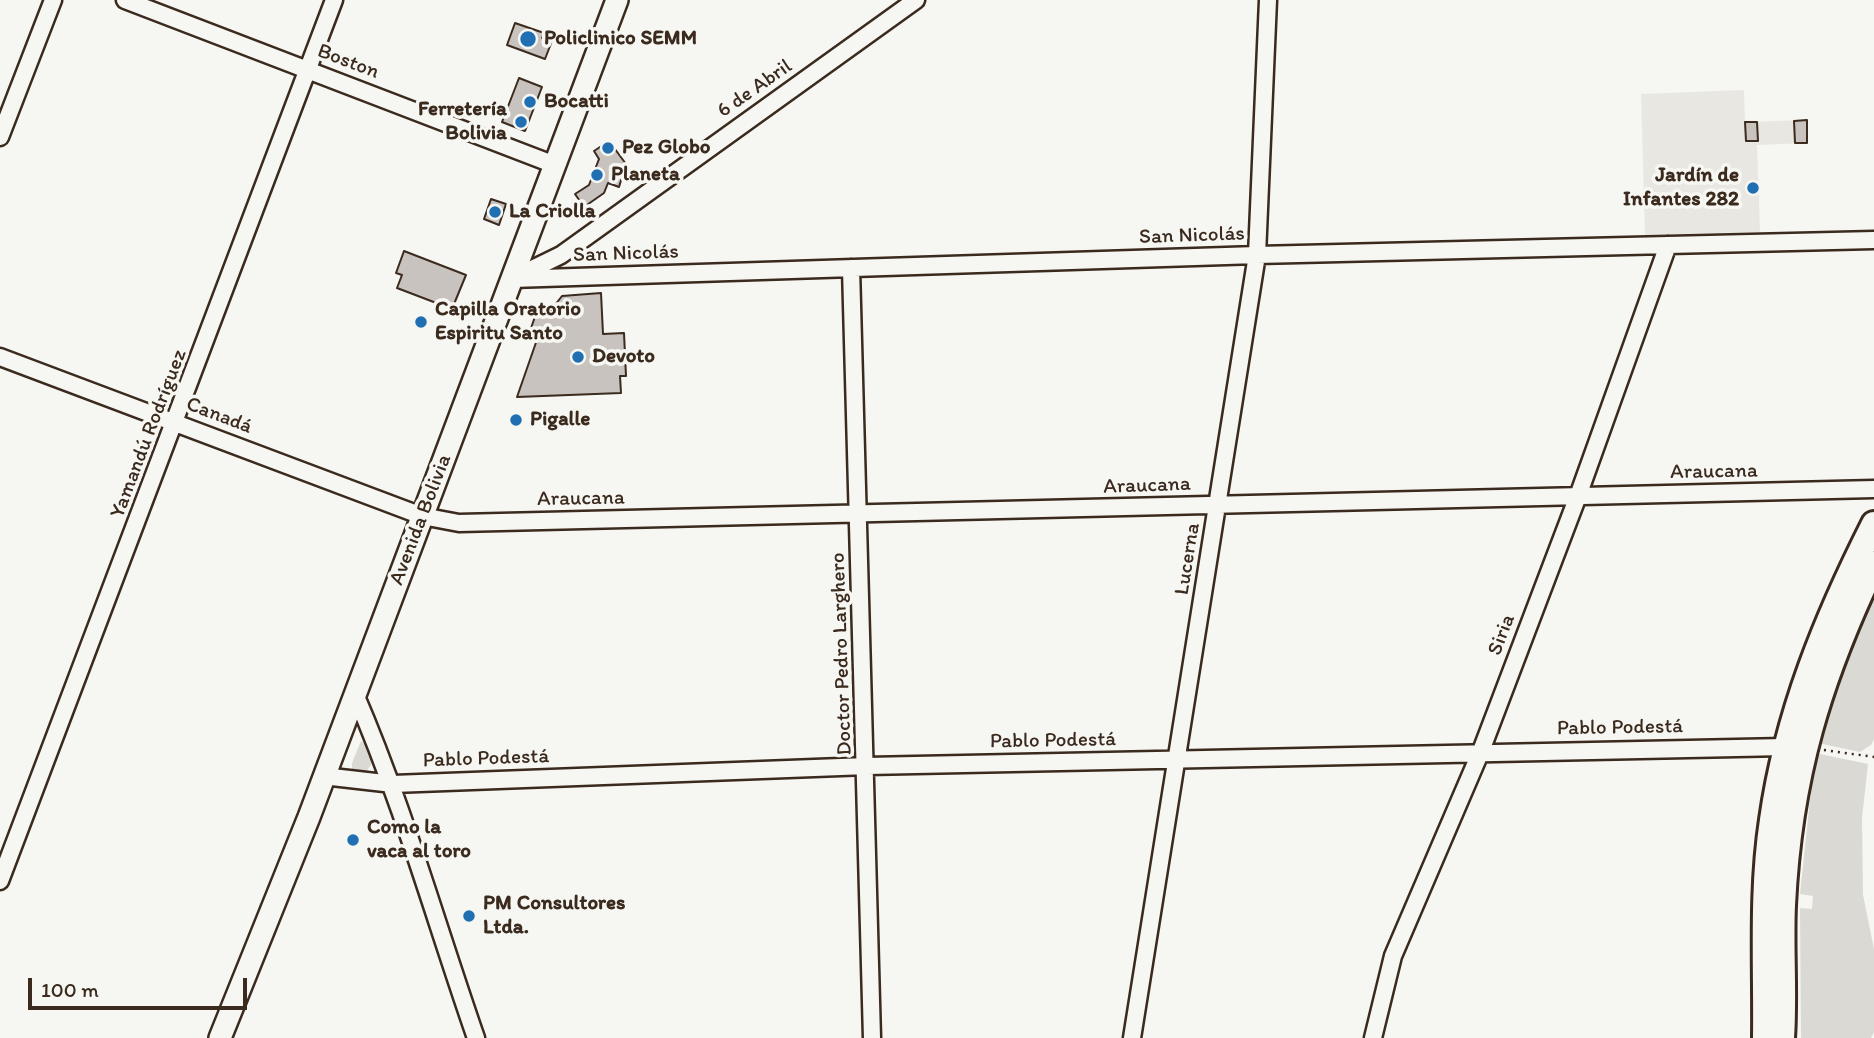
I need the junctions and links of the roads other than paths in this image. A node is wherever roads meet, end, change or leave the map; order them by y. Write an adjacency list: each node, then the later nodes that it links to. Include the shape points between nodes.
1 (53, 0): 8 (street)
2 (125, 0): 7 (street, Boston)
3 (334, 0): 7 (street, Yamandú Rodríguez)
4 (617, 0): 9 (street, Avenida Bolivia)
5 (916, 0): 14 (street, 6 de Abril, via 561,254)
6 (1268, 0): 12 (street, Lucerna)
7 (309, 69): 9 (street, Boston); 16 (street, Yamandú Rodríguez)
8 (0, 137)
9 (555, 164): 14 (street, Avenida Bolivia)
10 (1874, 240): 11 (street, San Nicolás)
11 (1668, 245): 12 (street, San Nicolás); 18 (street, Siria)
12 (1257, 255): 13 (street, San Nicolás); 19 (street, Lucerna)
13 (851, 268): 14 (street, San Nicolás); 20 (street, Doctor Pedro Larghero)
14 (512, 279): 21 (street, Avenida Bolivia)
15 (0, 357): 16 (street, Canadá)
16 (176, 422): 21 (street, Canadá); 31 (street, Yamandú Rodríguez)
17 (1874, 489): 18 (street, Araucana)
18 (1578, 496): 19 (street, Araucana); 26 (street, Siria)
19 (1218, 505): 20 (street, Araucana); 27 (street, Lucerna)
20 (859, 515): 21 (street, Araucana, via 459,523); 28 (street, Doctor Pedro Larghero)
21 (422, 516): 24 (street, Avenida Bolivia)
22 (1874, 524): 25 (main road, via 1825,626 1797,703)
23 (1874, 564): 25 (main road)
24 (355, 694): 29 (street, Avenida Bolivia); 30 (street)
25 (1794, 747): 26 (street, Pablo Podestá); 37 (main road, via 1766,874); 38 (main road, via 1781,953)
26 (1480, 751): 27 (street, Pablo Podestá); 36 (street, Siria, via 1393,956)
27 (1177, 759): 28 (street, Pablo Podestá); 35 (street, Lucerna)
28 (867, 766): 30 (street, Pablo Podestá); 34 (street, Doctor Pedro Larghero)
29 (323, 776): 30 (street, Pablo Podestá); 32 (street, Avenida Bolivia)
30 (393, 784): 33 (street)
31 (0, 881)
32 (220, 1038)
33 (475, 1038)
34 (872, 1038)
35 (1132, 1038)
36 (1373, 1038)
37 (1765, 1038)
38 (1782, 1038)

